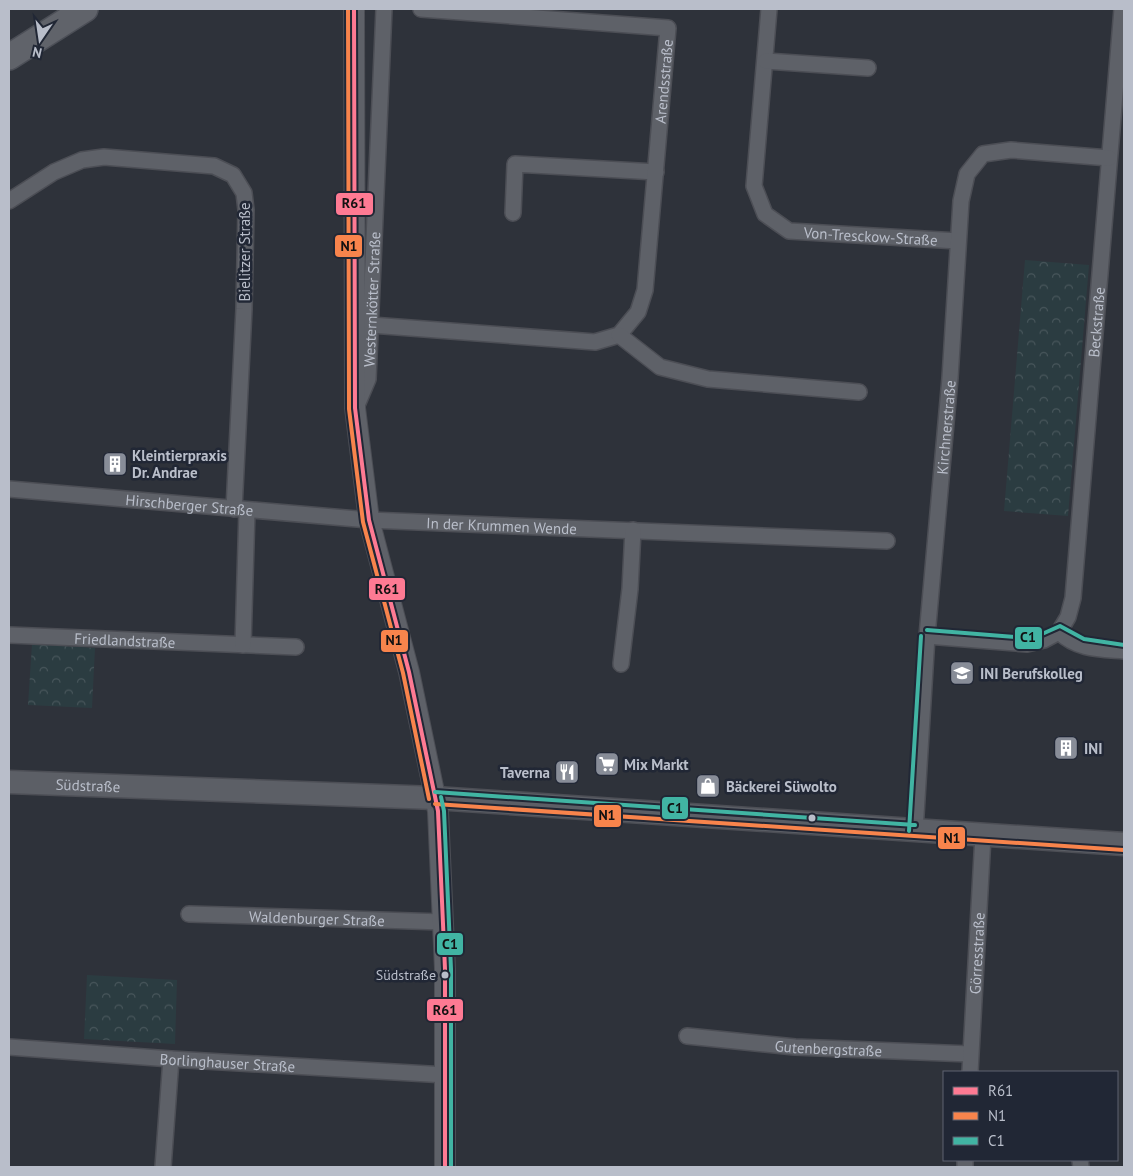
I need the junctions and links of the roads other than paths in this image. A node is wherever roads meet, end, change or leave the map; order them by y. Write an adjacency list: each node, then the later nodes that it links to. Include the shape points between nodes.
1 (85, 9): 7 (main road)
2 (354, 9): 18 (street, Westernkötter Straße)
3 (384, 9): 15 (street, Westernkötter Straße)
4 (421, 9): 11 (street, Arendsstraße, via 668,28)
5 (770, 9): 8 (street, Von-Tresckow-Straße)
6 (1122, 9): 10 (street, Beckstraße)
7 (9, 57)
8 (766, 61): 9 (street); 14 (street, Von-Tresckow-Straße, via 754,186 764,214 789,231)
9 (868, 68)
10 (1109, 158): 14 (street, Kirchnerstraße, via 1011,150 983,154 967,174); 24 (street, Beckstraße, via 1073,598 1068,617)
11 (656, 172): 13 (street, via 515,164); 16 (street, Arendsstraße, via 645,290 638,312)
12 (9, 201): 20 (street, Bielitzer Straße, via 54,172 82,160 104,157 214,166 233,175 244,193 246,210)
13 (513, 213)
14 (958, 241): 26 (street, Kirchnerstraße, via 950,378)
15 (371, 325): 16 (street, via 595,342); 18 (street, Westernkötter Straße, via 368,379)
16 (619, 335): 17 (street, via 660,367 708,379)
17 (859, 392)
18 (355, 408): 21 (street, Westernkötter Straße)
19 (9, 489): 20 (street, Hirschberger Straße)
20 (240, 510): 21 (street, Hirschberger Straße); 27 (street)
21 (369, 520): 22 (street, In der Krummen Wende); 32 (street, Westernkötter Straße, via 409,672)
22 (633, 530): 23 (street, In der Krummen Wende); 30 (street)
23 (887, 541)
24 (1059, 632): 26 (street, via 1028,644); 29 (street, via 1068,641 1084,648)
25 (9, 635): 27 (street, Friedlandstraße)
26 (927, 636): 33 (street, Kirchnerstraße)
27 (243, 645): 28 (street, Friedlandstraße)
28 (296, 647)
29 (1124, 650)
30 (621, 664)
31 (9, 782): 32 (main road, Südstraße)
32 (435, 798): 33 (main road, Südstraße); 37 (street, Westernkötter Straße, via 439,821)
33 (915, 831): 34 (main road, Südstraße)
34 (983, 836): 35 (main road, Südstraße); 40 (street, Görresstraße)
35 (1124, 844)
36 (189, 914): 37 (street, Waldenburger Straße)
37 (443, 922): 43 (street, Westernkötter Straße)
38 (687, 1036): 40 (street, Gutenbergstraße, via 795,1047)
39 (9, 1047): 41 (street, Borlinghauser Straße)
40 (970, 1054): 42 (street, Görresstraße)
41 (171, 1059): 43 (street, Borlinghauser Straße); 44 (street)
42 (970, 1071)
43 (446, 1075): 45 (street, Westernkötter Straße)
44 (163, 1167)
45 (445, 1167)

